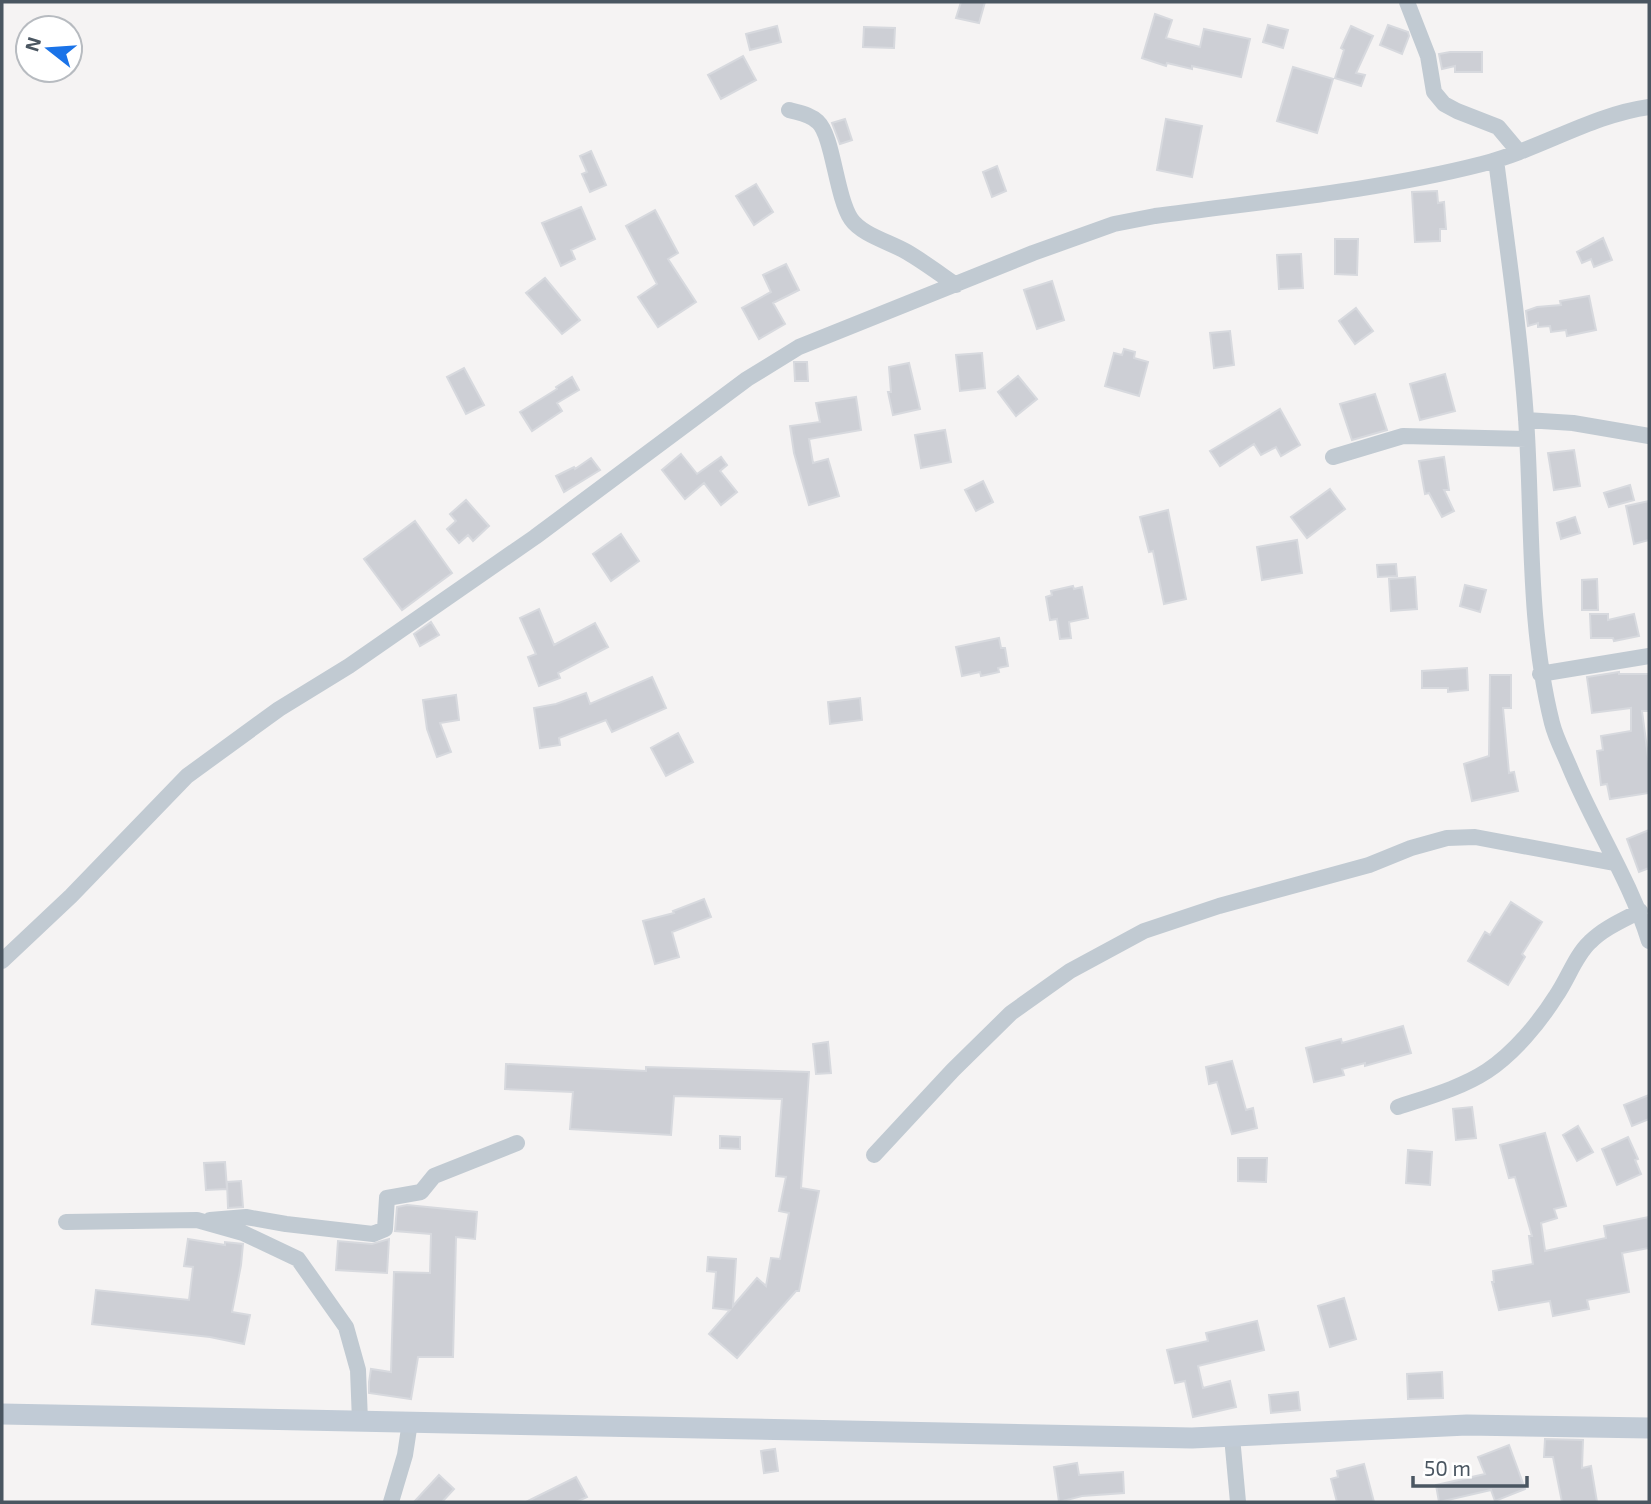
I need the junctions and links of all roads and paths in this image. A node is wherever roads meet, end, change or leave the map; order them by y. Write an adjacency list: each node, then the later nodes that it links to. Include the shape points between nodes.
1 (1407, 2): 4 (street, via 1429,56 1434,92 1444,104 1497,127)
2 (1649, 107): 4 (street)
3 (789, 110): 6 (street, via 807,115 824,129 851,219)
4 (1519, 152): 5 (street)
5 (1496, 160): 6 (street, via 1435,176 1114,224); 7 (street)
6 (956, 285): 16 (street, via 799,347 758,372 535,537 279,709 187,776)
7 (1526, 420): 8 (street); 9 (street)
8 (1649, 436)
9 (1527, 439): 10 (street, via 1403,436); 12 (street)
10 (1333, 457)
11 (1649, 656): 12 (street)
12 (1540, 674): 13 (street, via 1553,728)
13 (1614, 863): 14 (street); 19 (street, via 1475,837 1447,838 1144,931 1070,971 1011,1013)
14 (1640, 911): 15 (street); 17 (street, via 1589,943 1535,1024 1487,1071)
15 (1649, 940)
16 (2, 961)
17 (1398, 1107)
18 (517, 1143): 20 (street, via 434,1176 421,1192 387,1198 385,1229 373,1234 246,1217)
19 (874, 1155)
20 (197, 1220): 21 (street); 23 (street, via 243,1233 298,1259 346,1327 358,1370)
21 (66, 1222)
22 (2, 1414): 23 (main road)
23 (360, 1421): 24 (main road)
24 (410, 1422): 26 (main road); 27 (street)
25 (1649, 1428): 26 (main road, via 1467,1424)
26 (1232, 1437): 28 (street)
27 (391, 1502)
28 (1238, 1502)

